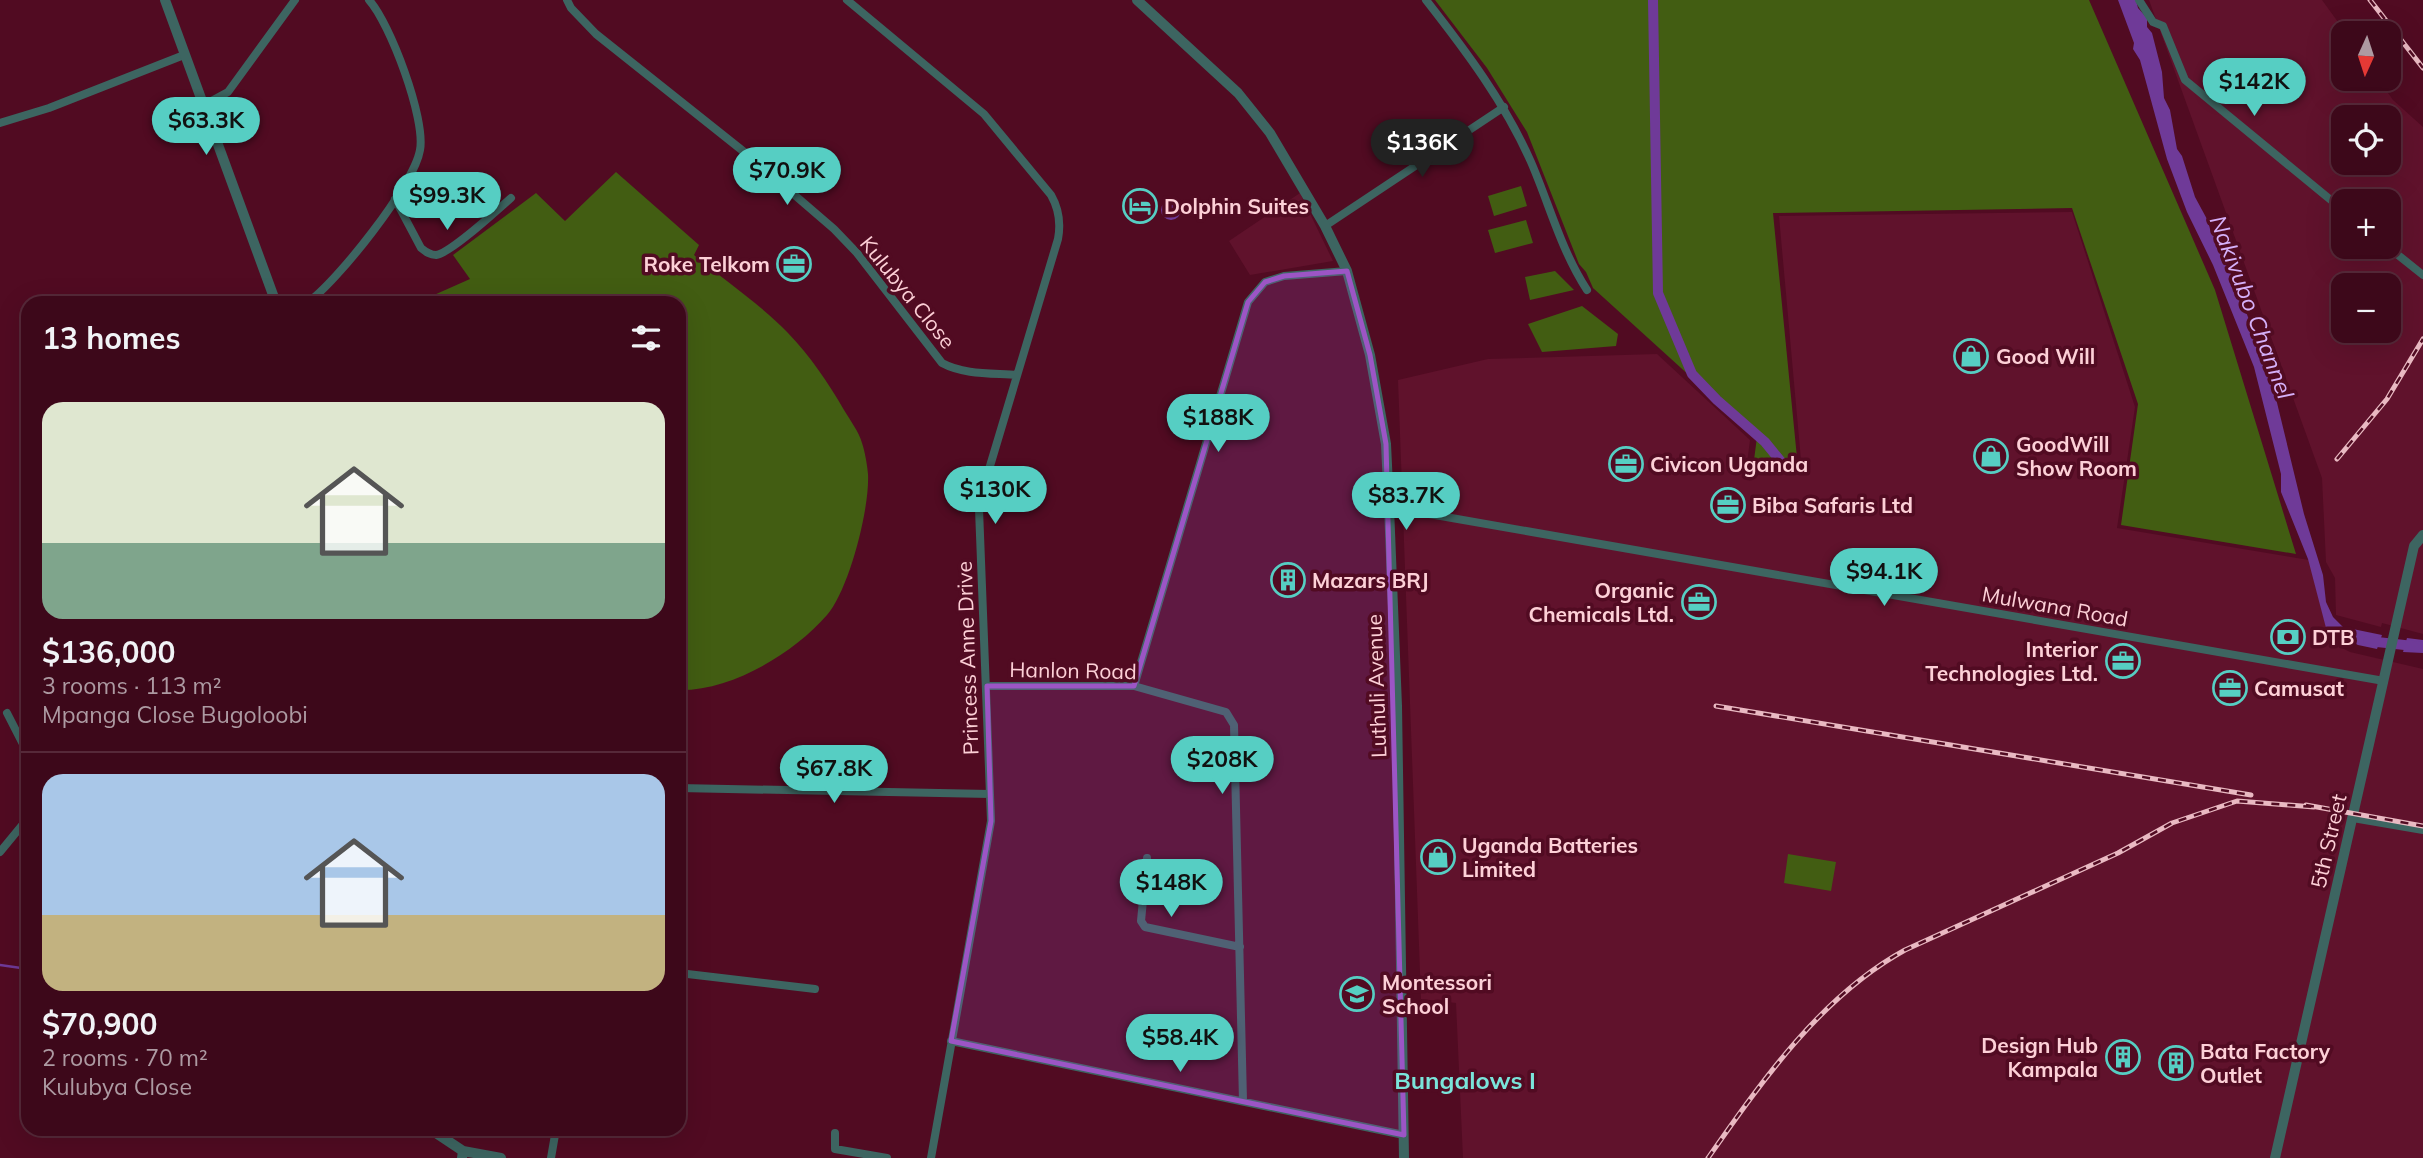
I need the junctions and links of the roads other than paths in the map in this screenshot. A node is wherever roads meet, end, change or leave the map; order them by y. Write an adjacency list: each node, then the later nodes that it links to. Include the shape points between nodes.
1 (165, 0): 9 (street)
2 (295, 0): 10 (street, via 228,92)
3 (369, 0): 14 (street, via 393,42 421,128 420,150)
4 (566, 0): 23 (street, Kulubya Close, via 596,34 834,229 942,363 969,371)
5 (847, 0): 23 (street, Princess Anne Drive, via 984,114 1056,204 1058,240)
6 (1137, 0): 16 (street, Luthuli Avenue, via 1238,93 1270,133)
7 (1426, 0): 11 (street)
8 (2139, 0): 15 (street, via 2153,22 2163,26 2185,80)
9 (184, 55): 10 (street); 12 (street)
10 (204, 105): 21 (street)
11 (1504, 107): 16 (street); 20 (street, via 1531,162 1566,255)
12 (0, 123)
13 (511, 198): 14 (street, via 456,244 435,255 421,248)
14 (395, 199): 22 (street)
15 (2331, 200)
16 (1325, 226): 18 (street, Luthuli Avenue)
17 (2401, 257): 19 (street)
18 (1347, 271): 24 (street, Luthuli Avenue, via 1370,355 1386,444); 28 (street, via 1284,276 1265,282 1248,302)
19 (2423, 275)
20 (1587, 290)
21 (273, 296)
22 (314, 296)
23 (1017, 375): 27 (street, Princess Anne Drive, via 979,509)
24 (1389, 507): 26 (street, Mulwana Road); 44 (street, Luthuli Avenue)
25 (2423, 535): 26 (street, 5th Street, via 2414,546)
26 (2384, 681): 33 (street, 5th Street)
27 (987, 686): 28 (street, Hanlon Road); 32 (street, Princess Anne Drive)
28 (1134, 686): 38 (street, Hanlon Road, via 1226,712 1232,719)
29 (7, 713): 30 (street)
30 (21, 740)
31 (686, 788): 32 (street)
32 (990, 794): 41 (street, Princess Anne Drive, via 989,840)
33 (2353, 818): 35 (street); 53 (street, 5th Street)
34 (21, 826): 36 (street)
35 (2423, 831)
36 (0, 852)
37 (1147, 858): 38 (street, via 1141,921 1145,927)
38 (1240, 947): 42 (street, Hanlon Road)
39 (686, 974): 40 (street)
40 (816, 989)
41 (951, 1041): 42 (street); 51 (street, Princess Anne Drive)
42 (1243, 1101): 44 (street)
43 (835, 1133): 50 (street, via 835,1149)
44 (1404, 1135): 52 (street, Luthuli Avenue)
45 (439, 1136): 47 (street)
46 (555, 1136): 49 (street)
47 (462, 1154): 48 (street)
48 (501, 1158)
49 (551, 1158)
50 (887, 1158)
51 (930, 1158)
52 (1404, 1158)
53 (2275, 1158)

